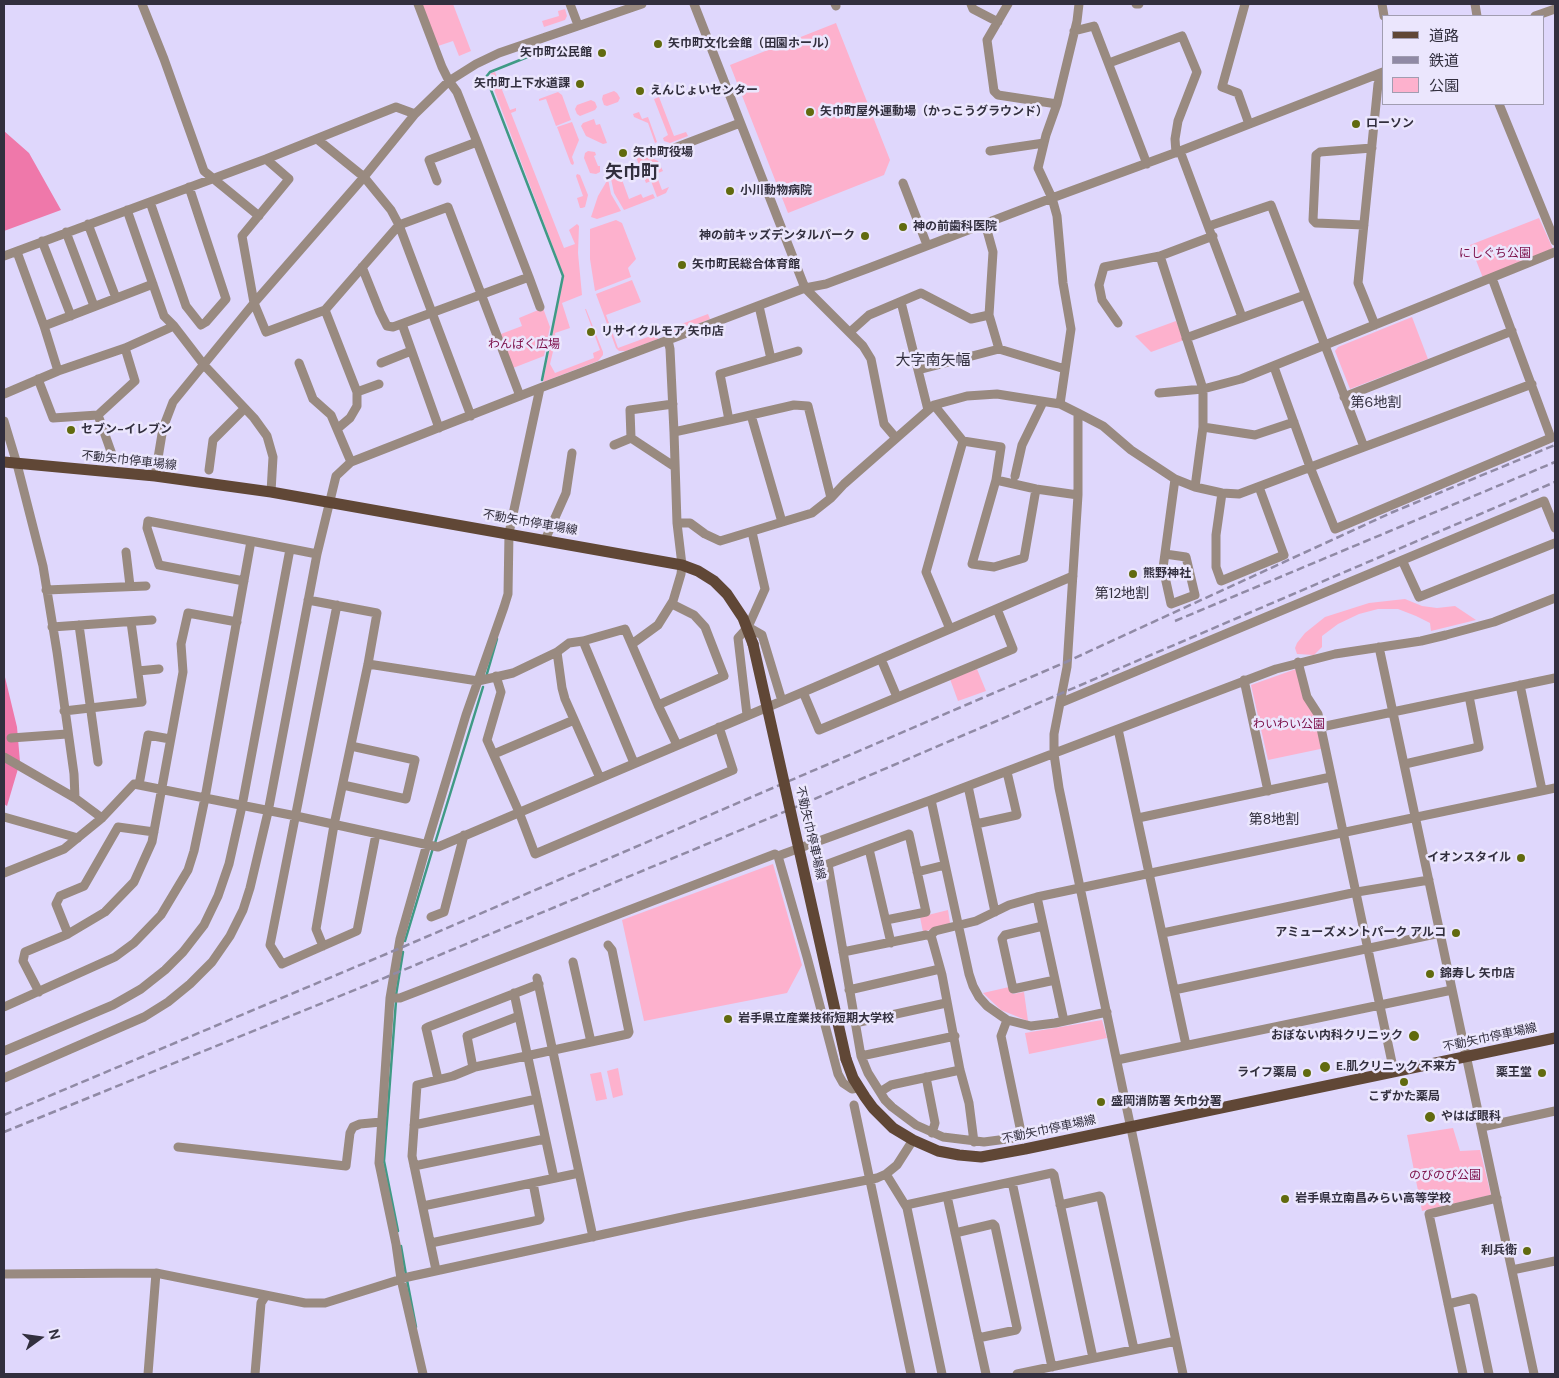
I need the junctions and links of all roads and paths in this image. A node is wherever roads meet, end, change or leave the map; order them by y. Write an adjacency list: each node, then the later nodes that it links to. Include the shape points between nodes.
1 (142, 4): 34 (street, via 204,171)
2 (418, 4): 18 (street)
3 (570, 4): 13 (street)
4 (642, 4): 13 (street)
5 (694, 4): 22 (street)
6 (971, 4): 12 (street, via 973,9)
7 (1008, 4): 12 (street)
8 (1079, 4): 14 (street)
9 (1245, 4): 23 (street, via 1222,87 1238,93)
10 (1555, 8): 11 (street)
11 (1538, 15)
12 (998, 22): 19 (street, via 987,40 994,91 998,95)
13 (578, 25): 18 (street, via 499,53)
14 (1074, 31): 15 (street, via 1094,26); 19 (street)
15 (1109, 63): 30 (street, via 1182,36 1197,72 1178,121 1175,139); 32 (street)
16 (1382, 73): 23 (street)
17 (1382, 75): 27 (street, via 1378,84)
18 (449, 81): 21 (street); 25 (street, via 457,92)
19 (1057, 104): 26 (street)
20 (1499, 105): 50 (street)
21 (415, 114): 24 (street, via 396,107); 33 (street)
22 (740, 123): 29 (street); 60 (street)
23 (1249, 124): 30 (street)
24 (317, 139): 31 (street); 33 (street)
25 (477, 142): 35 (street, via 429,160); 57 (street)
26 (1044, 143): 28 (street); 38 (street, via 1038,168)
27 (1372, 148): 46 (street); 46 (street, via 1316,155 1316,223)
28 (990, 151)
29 (664, 152)
30 (1178, 152): 32 (street); 45 (street)
31 (266, 159): 34 (street); 41 (street, via 289,179)
32 (1147, 164): 38 (street)
33 (364, 177): 44 (street, via 391,210); 65 (street)
34 (212, 178): 37 (street); 41 (street)
35 (437, 181)
36 (903, 183): 51 (street)
37 (189, 187): 39 (street); 39 (street, via 226,299 201,325 186,306)
38 (1052, 198): 43 (street); 94 (street, via 1071,329)
39 (150, 202): 40 (street)
40 (127, 210): 42 (street); 59 (street)
41 (259, 216): 65 (street, via 242,236)
42 (88, 224): 47 (street); 63 (street)
43 (985, 224): 51 (street); 71 (street, via 993,252)
44 (398, 225): 56 (street); 61 (street, via 448,207); 70 (street)
45 (1209, 226): 48 (street); 62 (street, via 1271,205)
46 (1364, 226): 76 (street, via 1358,282)
47 (66, 232): 49 (street); 66 (street)
48 (1213, 236): 55 (street); 73 (street)
49 (42, 241): 52 (street); 72 (street)
50 (1555, 241)
51 (927, 245): 60 (street, via 826,284)
52 (17, 252): 54 (street); 77 (street)
53 (1555, 252): 58 (street)
54 (4, 256)
55 (1160, 256): 74 (street, via 1104,267 1099,285 1102,300); 81 (street)
56 (362, 267): 69 (street); 75 (street, via 387,326)
57 (529, 277): 61 (street); 68 (street)
58 (1492, 278): 76 (street); 79 (street)
59 (153, 284): 63 (street); 78 (street, via 164,316)
60 (805, 288): 67 (street); 80 (street)
61 (482, 295): 70 (street); 104 (street)
62 (1305, 295): 73 (street); 83 (street)
63 (116, 298): 66 (street)
64 (901, 302): 71 (street, via 922,294 971,319); 80 (street, via 869,315); 93 (street)
65 (254, 303): 69 (street, via 266,332); 91 (street)
66 (94, 306): 72 (street)
67 (759, 306): 82 (street); 88 (street)
68 (540, 307)
69 (325, 310): 101 (street)
70 (432, 314): 75 (street); 114 (street)
71 (989, 315): 85 (street)
72 (71, 316): 77 (street)
73 (1242, 317): 81 (street)
74 (1118, 323)
75 (402, 324): 86 (street)
76 (1375, 325): 83 (street)
77 (44, 326): 95 (street)
78 (174, 326): 84 (street); 91 (street)
79 (1512, 331): 98 (street); 105 (street)
80 (850, 332): 123 (street, via 871,359 884,424)
81 (1186, 338): 100 (street)
82 (668, 340): 99 (street); 107 (street)
83 (1324, 346): 92 (street); 105 (street)
84 (125, 348): 95 (street); 112 (street, via 136,382)
85 (999, 350): 93 (street); 94 (street)
86 (412, 351): 90 (street); 119 (street)
87 (798, 351): 88 (street)
88 (772, 359): 115 (street, via 720,374)
89 (299, 363): 120 (street, via 313,399 331,415)
90 (381, 363)
91 (204, 365): 109 (street); 135 (street, via 173,402 162,428)
92 (1274, 367): 100 (street); 117 (street)
93 (918, 370): 110 (street)
94 (1065, 370): 108 (street)
95 (58, 371): 96 (street)
96 (38, 379): 103 (street); 112 (street, via 53,418)
97 (379, 384): 101 (street)
98 (1532, 384): 126 (street); 133 (street, via 1551,438 1335,529)
99 (540, 388): 104 (street); 151 (street)
100 (1203, 389): 102 (street); 118 (street)
101 (358, 392): 120 (street, via 357,406 350,418)
102 (1159, 393)
103 (4, 394)
104 (520, 396): 114 (street)
105 (1344, 397): 126 (street)
106 (1044, 402): 108 (street); 110 (street, via 997,394 967,396); 136 (street, via 1022,445)
107 (673, 404): 121 (street); 122 (street, via 630,410)
108 (1060, 404): 111 (street)
109 (244, 408): 134 (street, via 213,440); 142 (street, via 267,436 273,457)
110 (931, 408): 123 (street); 124 (street)
111 (1078, 413): 137 (street, via 1103,426 1131,450); 144 (street)
112 (98, 415): 128 (street)
113 (751, 415): 115 (street); 145 (street, via 794,405 808,406); 147 (street)
114 (471, 416): 119 (street)
115 (729, 420): 121 (street)
116 (4, 421): 131 (street)
117 (1294, 422): 118 (street, via 1255,435); 133 (street)
118 (1203, 427): 139 (street)
119 (439, 428): 130 (street)
120 (337, 429): 130 (street)
121 (674, 432): 132 (street)
122 (631, 438): 125 (street); 132 (street)
123 (896, 438): 145 (street)
124 (963, 440): 138 (street, via 1001,447); 177 (street, via 926,572)
125 (614, 445)
126 (1364, 448): 133 (street)
127 (572, 453): 152 (street, via 566,493)
128 (114, 460)
129 (4, 462): 131 (main road, 不動矢巾停車場線)
130 (351, 462): 146 (street, via 336,476)
131 (17, 464): 135 (main road, 不動矢巾停車場線); 165 (street)
132 (675, 467): 148 (street)
133 (1310, 467): 140 (street)
134 (209, 470)
135 (155, 476): 142 (main road, 不動矢巾停車場線)
136 (1015, 476)
137 (1175, 479): 139 (street); 158 (street)
138 (996, 480): 141 (street); 141 (street, via 972,564 994,567 1024,558)
139 (1196, 486): 143 (street)
140 (1259, 486): 143 (street, via 1238,494); 143 (street, via 1284,555 1220,581 1216,567 1216,534)
141 (1036, 489): 144 (street)
142 (271, 492): 146 (main road, 不動矢巾停車場線)
143 (1222, 493)
144 (1078, 495): 161 (street)
145 (831, 498): 147 (street, via 812,513)
146 (329, 502): 151 (main road, 不動矢巾停車場線); 157 (street)
147 (782, 522): 150 (street)
148 (677, 523): 150 (street, via 690,524 720,541); 160 (street)
149 (1555, 528): 159 (street, via 1544,501)
150 (752, 532): 176 (street, via 765,589)
151 (509, 533): 152 (main road, 不動矢巾停車場線); 188 (street, via 508,594)
152 (545, 540): 160 (main road, 不動矢巾停車場線)
153 (251, 541): 155 (street); 162 (street); 162 (street, via 148,521 147,528 159,565)
154 (1555, 543): 159 (street, via 1419,597)
155 (290, 549): 157 (street); 229 (street)
156 (126, 552): 163 (street)
157 (317, 554): 167 (street)
158 (1165, 554): 158 (street, via 1163,568 1171,604 1195,595 1186,557)
159 (1402, 560): 195 (street)
160 (682, 565): 168 (street); 176 (main road, 不動矢巾停車場線, via 714,581 727,594)
161 (1073, 576): 170 (street); 195 (street, via 1067,667)
162 (244, 581): 173 (street)
163 (130, 586): 164 (street); 165 (street)
164 (146, 586)
165 (46, 590): 175 (street)
166 (1555, 598): 180 (street, via 1473,628)
167 (308, 600): 169 (street); 230 (street)
168 (672, 604): 179 (street, via 658,625); 196 (street, via 694,615 706,627 724,676)
169 (337, 605): 184 (street, via 376,613); 232 (street)
170 (997, 609): 177 (street); 193 (street, via 1013,649)
171 (152, 620): 172 (street)
172 (131, 622): 174 (street); 186 (street)
173 (237, 622): 207 (street, via 188,613 181,644 183,672); 227 (street)
174 (79, 625): 175 (street); 197 (street)
175 (52, 627): 198 (street)
176 (748, 627): 194 (street, via 762,634); 200 (street, via 738,638); 302 (main road, 不動矢巾停車場線, bridge, via 846,1059)
177 (950, 629): 182 (street)
178 (583, 641): 179 (street, via 625,628); 181 (street, via 569,643); 214 (street)
179 (632, 644): 196 (street)
180 (1380, 647): 183 (street); 199 (street)
181 (557, 652): 188 (street, via 513,673); 201 (street, via 562,688)
182 (881, 659): 191 (street); 193 (street)
183 (1298, 662): 189 (street); 203 (street, via 1307,697 1318,714)
184 (368, 664): 188 (street); 209 (street)
185 (159, 669): 186 (street)
186 (138, 672): 197 (street, via 142,702)
187 (1555, 678): 190 (street)
188 (486, 679): 210 (street, via 501,692 487,740); 244 (street)
189 (1244, 680): 204 (street); 225 (street)
190 (1520, 685): 192 (street); 224 (street)
191 (803, 692): 193 (street, via 819,730); 194 (street)
192 (1469, 696): 199 (street); 215 (street, via 1479,747)
193 (897, 697)
194 (782, 701): 200 (street)
195 (1060, 703): 211 (street)
196 (658, 706): 208 (street)
197 (90, 708): 198 (street); 213 (street)
198 (64, 711): 205 (street)
199 (1394, 712): 203 (street); 215 (street)
200 (747, 716): 202 (street)
201 (574, 720): 210 (street); 218 (street)
202 (719, 727): 208 (street); 231 (street, via 733,770 535,854)
203 (1321, 727): 217 (street)
204 (1118, 729): 211 (street); 236 (street)
205 (67, 734): 206 (street); 226 (street)
206 (11, 738)
207 (170, 739): 219 (street, via 148,735); 223 (street)
208 (677, 745): 214 (street)
209 (351, 746): 220 (street); 220 (street, via 414,760 406,799)
210 (494, 754): 231 (street)
211 (1054, 754): 216 (street); 252 (street)
212 (4, 757): 226 (street)
213 (98, 762)
214 (634, 763): 218 (street)
215 (1404, 764): 234 (street)
216 (1007, 772): 221 (street); 237 (street, via 1017,815)
217 (1331, 776): 225 (street); 240 (street)
218 (600, 778): 231 (street)
219 (139, 785): 223 (street); 235 (street, via 134,784)
220 (342, 785): 238 (street)
221 (968, 786): 228 (street); 237 (street)
222 (1555, 788): 224 (street)
223 (161, 789): 227 (street); 239 (street)
224 (1542, 790): 234 (street)
225 (1268, 791): 236 (street)
226 (75, 798): 235 (street)
227 (205, 798): 229 (street); 275 (street, via 188,870 160,915 134,943 115,957)
228 (931, 800): 246 (street); 247 (street)
229 (242, 806): 230 (street); 291 (street, via 218,896 204,925 183,952 141,989 113,1005)
230 (268, 812): 232 (street); 299 (street, via 243,910 212,962 168,1002 144,1017)
231 (519, 812): 242 (street)
232 (296, 816): 238 (street); 266 (street, via 270,945 282,964)
233 (4, 817): 243 (street)
234 (1416, 817): 240 (street); 251 (street)
235 (102, 818): 243 (street)
236 (1138, 818): 250 (street)
237 (976, 824): 255 (street)
238 (334, 825): 241 (street); 266 (street, via 316,929)
239 (154, 832): 262 (street, via 134,882 105,912); 262 (street, via 118,827 84,886 60,896 56,904)
240 (1344, 832): 250 (street); 253 (street)
241 (376, 834): 244 (street); 266 (street, via 357,930)
242 (464, 836): 244 (street); 256 (street, via 444,912)
243 (78, 838): 249 (street, via 64,849)
244 (432, 845): 277 (street, via 400,938)
245 (869, 849): 248 (street, via 909,834); 257 (street); 268 (street, via 828,864)
246 (778, 856): 277 (street, via 775,854); 302 (street, via 838,1074 843,1083 852,1089)
247 (945, 865): 248 (street); 258 (street)
248 (917, 872): 257 (street, via 926,912)
249 (4, 873)
250 (1150, 874): 252 (street); 260 (street)
251 (1429, 880): 253 (street); 261 (street)
252 (1080, 887): 254 (street); 281 (street)
253 (1357, 892): 260 (street); 267 (street)
254 (1037, 897): 255 (street); 259 (street)
255 (995, 912): 258 (street)
256 (430, 917)
257 (886, 920): 264 (street)
258 (958, 926): 263 (street, via 936,931); 283 (street, via 972,986 987,1006)
259 (1043, 926): 271 (street); 271 (street, via 1005,935 1002,939 1013,989)
260 (1163, 933): 273 (street)
261 (1440, 933): 267 (street); 274 (street)
262 (68, 934): 275 (street, via 25,952 23,960)
263 (930, 936): 264 (street); 270 (street)
264 (891, 943): 268 (street)
265 (608, 945): 288 (street, via 612,950 629,1032)
266 (323, 946)
267 (1368, 949): 273 (street); 279 (street)
268 (843, 952): 272 (street)
269 (573, 962): 288 (street)
270 (940, 970): 272 (street); 278 (street)
271 (1055, 980): 284 (street)
272 (849, 990): 285 (street)
273 (1174, 990): 289 (street)
274 (1452, 990): 279 (street); 294 (street)
275 (39, 992): 280 (street)
276 (514, 993): 282 (street); 290 (street, via 538,981); 301 (street, via 426,1028)
277 (394, 998): 307 (street)
278 (946, 1003): 285 (street); 286 (street)
279 (1380, 1005): 289 (street); 298 (street)
280 (4, 1008)
281 (1107, 1012): 284 (street); 295 (street)
282 (519, 1016): 292 (street); 296 (street, via 467,1036)
283 (1007, 1020): 284 (street, via 1031,1026); 314 (street, via 1001,1036 1022,1137)
284 (1064, 1021)
285 (854, 1023): 293 (street)
286 (955, 1036): 293 (street); 297 (street)
287 (1555, 1038): 294 (main road, 不動矢巾停車場線)
288 (591, 1042): 290 (street)
289 (1186, 1045): 295 (street)
290 (553, 1050): 292 (street); 317 (street)
291 (4, 1051)
292 (528, 1056): 296 (street); 304 (street)
293 (861, 1056): 303 (street)
294 (1466, 1058): 298 (main road, 不動矢巾停車場線); 310 (street)
295 (1117, 1060): 309 (street)
296 (473, 1068): 301 (street)
297 (960, 1070): 300 (street); 314 (street, via 969,1103)
298 (1394, 1072): 309 (main road, 不動矢巾停車場線)
299 (4, 1076)
300 (926, 1078): 303 (street, via 891,1084); 311 (street, via 936,1123)
301 (438, 1079): 308 (street, via 417,1085)
302 (858, 1088): 313 (main road, 不動矢巾停車場線, via 883,1119)
303 (880, 1092): 311 (street, via 904,1116)
304 (537, 1099): 308 (street); 312 (street)
305 (854, 1104): 320 (street)
306 (1555, 1111): 310 (street)
307 (381, 1122): 315 (street, via 354,1127 350,1133 346,1166); 336 (street, via 379,1163)
308 (414, 1125): 316 (street)
309 (1131, 1127): 313 (main road, 不動矢巾停車場線, via 990,1156 950,1154); 340 (street)
310 (1482, 1127): 324 (street)
311 (932, 1133): 314 (street)
312 (545, 1139): 316 (street); 319 (street)
313 (912, 1140): 318 (street, via 897,1165)
314 (974, 1142)
315 (178, 1147)
316 (414, 1166): 327 (street)
317 (579, 1173): 319 (street); 329 (street)
318 (886, 1174): 320 (street); 325 (street)
319 (554, 1178): 322 (street)
320 (870, 1180): 329 (street); 347 (street)
321 (1012, 1182): 323 (street); 326 (street, via 1052,1173); 343 (street)
322 (533, 1183): 327 (street); 330 (street, via 539,1220)
323 (947, 1196): 325 (street); 328 (street)
324 (1497, 1198): 333 (street); 338 (street, via 1429,1214)
325 (906, 1205): 348 (street)
326 (1060, 1205): 341 (street, via 1102,1198); 342 (street)
327 (423, 1206): 330 (street)
328 (955, 1233): 339 (street); 339 (street, via 993,1224 999,1244 1017,1328)
329 (592, 1237): 332 (street)
330 (431, 1243): 332 (street)
331 (1555, 1260): 333 (street)
332 (436, 1270): 336 (street)
333 (1512, 1270): 354 (street)
334 (156, 1273): 335 (street); 337 (street); 344 (street)
335 (4, 1274)
336 (404, 1278): 337 (street, via 325,1303 305,1303); 346 (street)
337 (266, 1295): 345 (street, via 261,1303)
338 (1448, 1304): 352 (street); 353 (street, via 1473,1298)
339 (978, 1338): 349 (street)
340 (1176, 1341): 341 (street); 351 (street)
341 (1134, 1350): 342 (street)
342 (1093, 1358): 343 (street)
343 (1052, 1367): 350 (street)
344 (148, 1374)
345 (255, 1374)
346 (423, 1374)
347 (910, 1374)
348 (942, 1374)
349 (986, 1374)
350 (1022, 1374)
351 (1183, 1374)
352 (1463, 1374)
353 (1489, 1374)
354 (1534, 1374)

